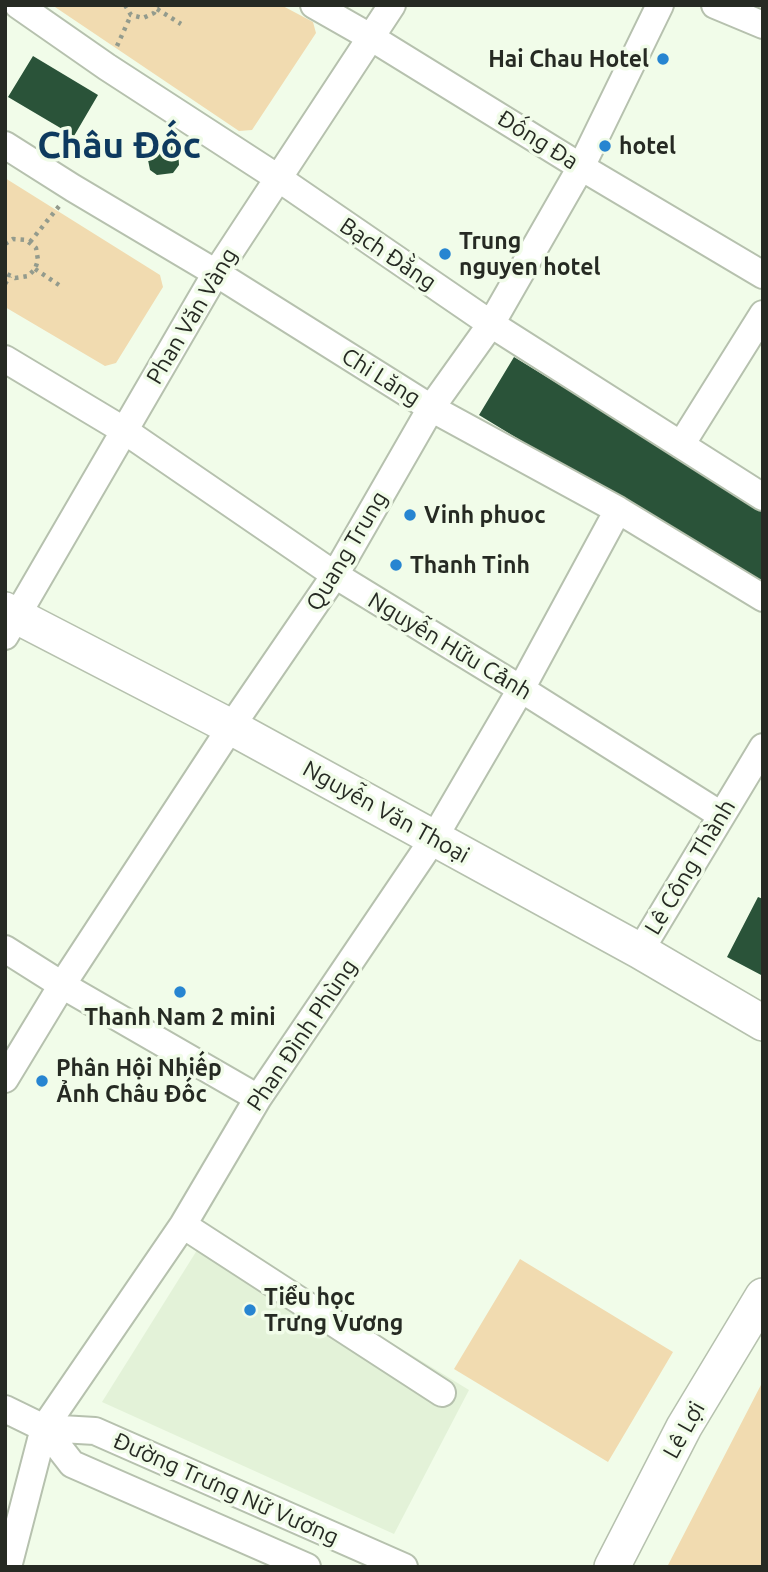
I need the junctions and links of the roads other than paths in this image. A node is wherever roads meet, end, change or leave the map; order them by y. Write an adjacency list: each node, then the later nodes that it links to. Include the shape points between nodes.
1 (18, 5): 10 (street, Bạch Đằng)
2 (314, 5): 7 (street, Đống Đa)
3 (392, 5): 7 (street, Phan Văn Vàng)
4 (660, 5): 9 (street, Quang Trung)
5 (715, 5): 6 (street)
6 (763, 25)
7 (372, 38): 9 (street, Đống Đa); 10 (street, Phan Văn Vàng)
8 (5, 145): 11 (street, Chi Lăng)
9 (581, 167): 12 (street, Đống Đa); 14 (street, Quang Trung)
10 (278, 178): 11 (street, Phan Văn Vàng); 14 (street, Bạch Đằng)
11 (216, 273): 16 (street, Chi Lăng); 17 (street, Phan Văn Vàng)
12 (763, 275)
13 (763, 314): 18 (street)
14 (491, 324): 16 (street, Quang Trung); 18 (street, Bạch Đằng)
15 (5, 359): 17 (street, Nguyễn Hữu Cảnh)
16 (430, 408): 20 (street, Chi Lăng); 21 (street, Quang Trung)
17 (125, 432): 21 (street, Nguyễn Hữu Cảnh); 23 (street, Phan Văn Vàng)
18 (681, 445): 19 (street, Bạch Đằng)
19 (763, 497)
20 (618, 510): 22 (street, Chi Lăng); 24 (street, Phan Đình Phùng)
21 (335, 575): 24 (street, Nguyễn Hữu Cảnh); 25 (street, Quang Trung)
22 (763, 598)
23 (9, 621): 25 (main road, Nguyễn Văn Thoại)
24 (521, 689): 27 (street, Nguyễn Hữu Cảnh); 28 (street, Phan Đình Phùng)
25 (231, 727): 28 (main road, Nguyễn Văn Thoại); 31 (street, Quang Trung)
26 (763, 747): 27 (street, Lê Công Thành)
27 (721, 816): 30 (street, Lê Công Thành)
28 (434, 838): 30 (main road, Nguyễn Văn Thoại); 34 (street, Phan Đình Phùng)
29 (5, 949): 31 (street)
30 (640, 951): 32 (main road, Nguyễn Văn Thoại)
31 (62, 985): 33 (street, Quang Trung); 34 (street)
32 (763, 1023)
33 (5, 1079)
34 (258, 1098): 35 (street, Phan Đình Phùng)
35 (183, 1224): 37 (street); 39 (street, Phan Đình Phùng)
36 (763, 1296): 43 (main road, Lê Lợi, via 684,1427)
37 (442, 1393)
38 (5, 1409): 39 (street, Đường Trưng Nữ Vương)
39 (44, 1428): 40 (street, Phan Đình Phùng); 41 (street, Đường Trưng Nữ Vương, via 72,1464); 42 (street, Đường Trưng Nữ Vương, via 95,1431)
40 (8, 1567)
41 (307, 1567)
42 (404, 1567)
43 (612, 1567)

